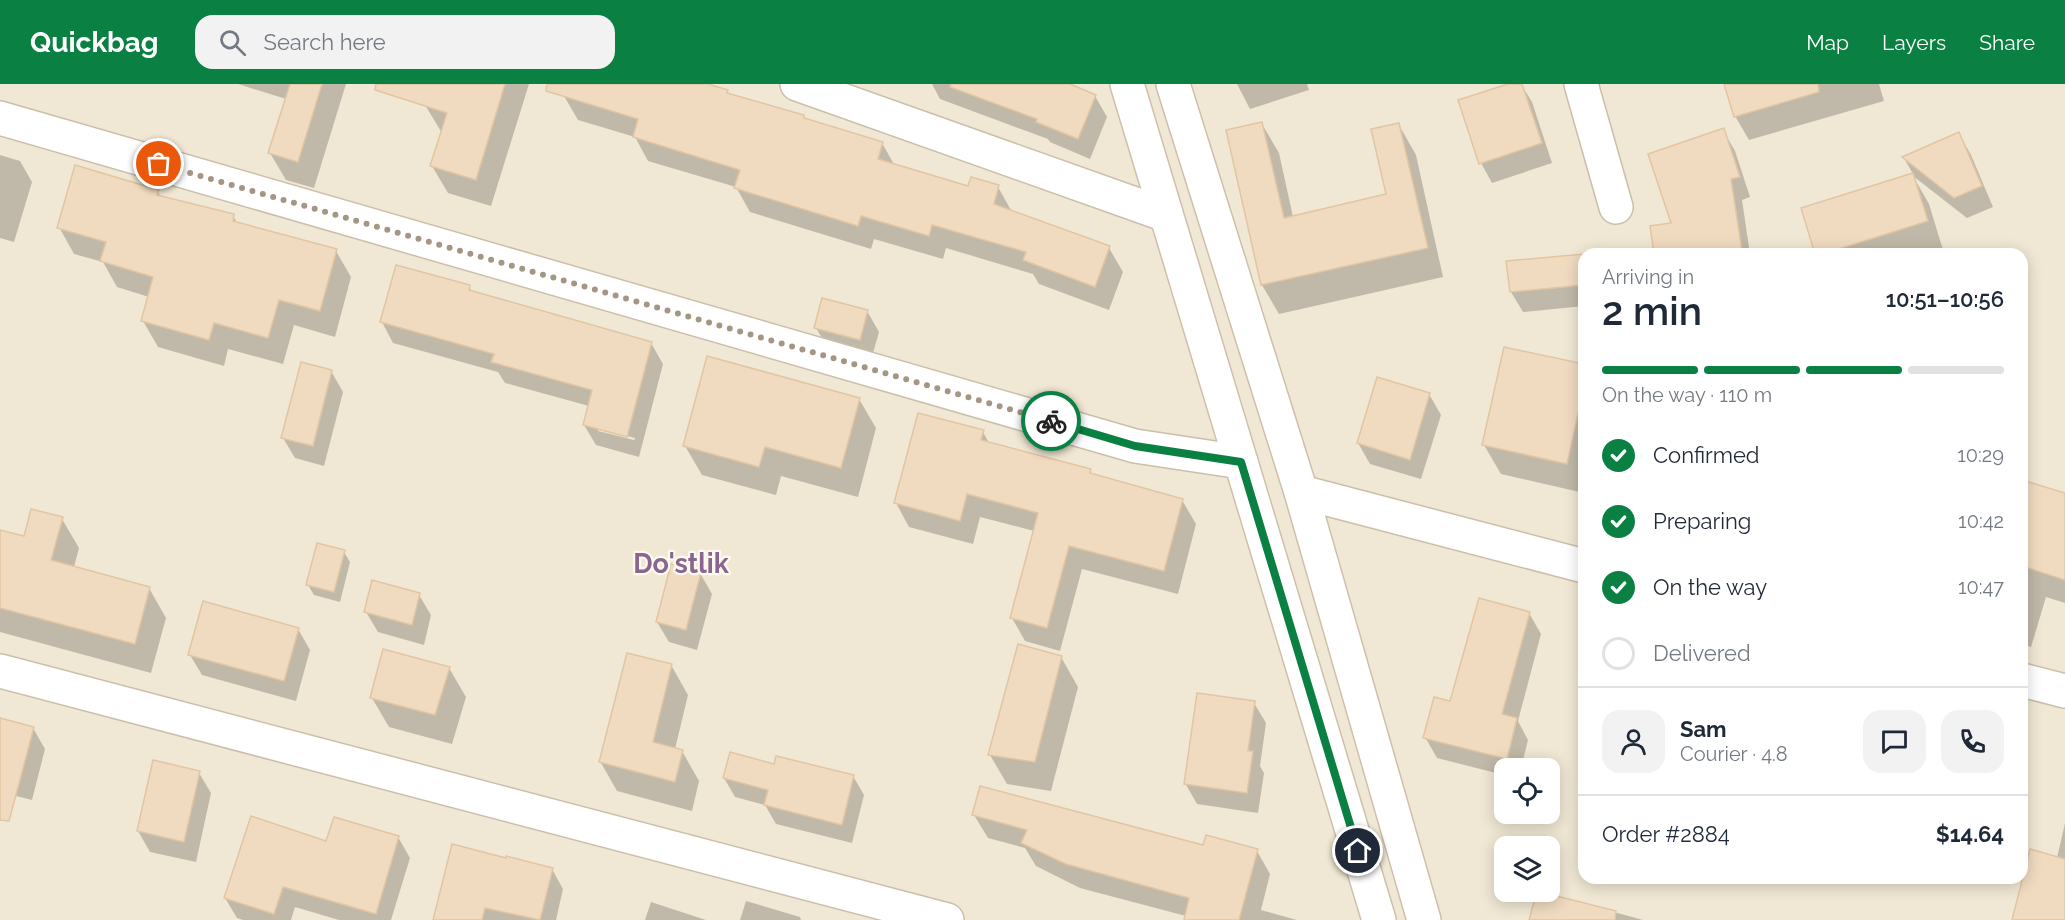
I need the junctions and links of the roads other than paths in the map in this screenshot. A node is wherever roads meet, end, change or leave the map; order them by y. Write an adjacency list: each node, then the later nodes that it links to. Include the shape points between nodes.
1 (797, 84): 7 (street)
2 (1127, 84): 7 (street)
3 (1173, 84): 9 (street)
4 (1581, 84): 6 (street)
5 (0, 118): 8 (street, via 1135,446)
6 (1616, 207)
7 (1166, 216): 8 (street)
8 (1241, 462): 15 (street)
9 (1300, 492): 10 (street); 16 (street)
10 (1578, 564)
11 (0, 671): 14 (street)
12 (2028, 682): 13 (street)
13 (2065, 691)
14 (947, 920)
15 (1379, 920)
16 (1424, 920)

